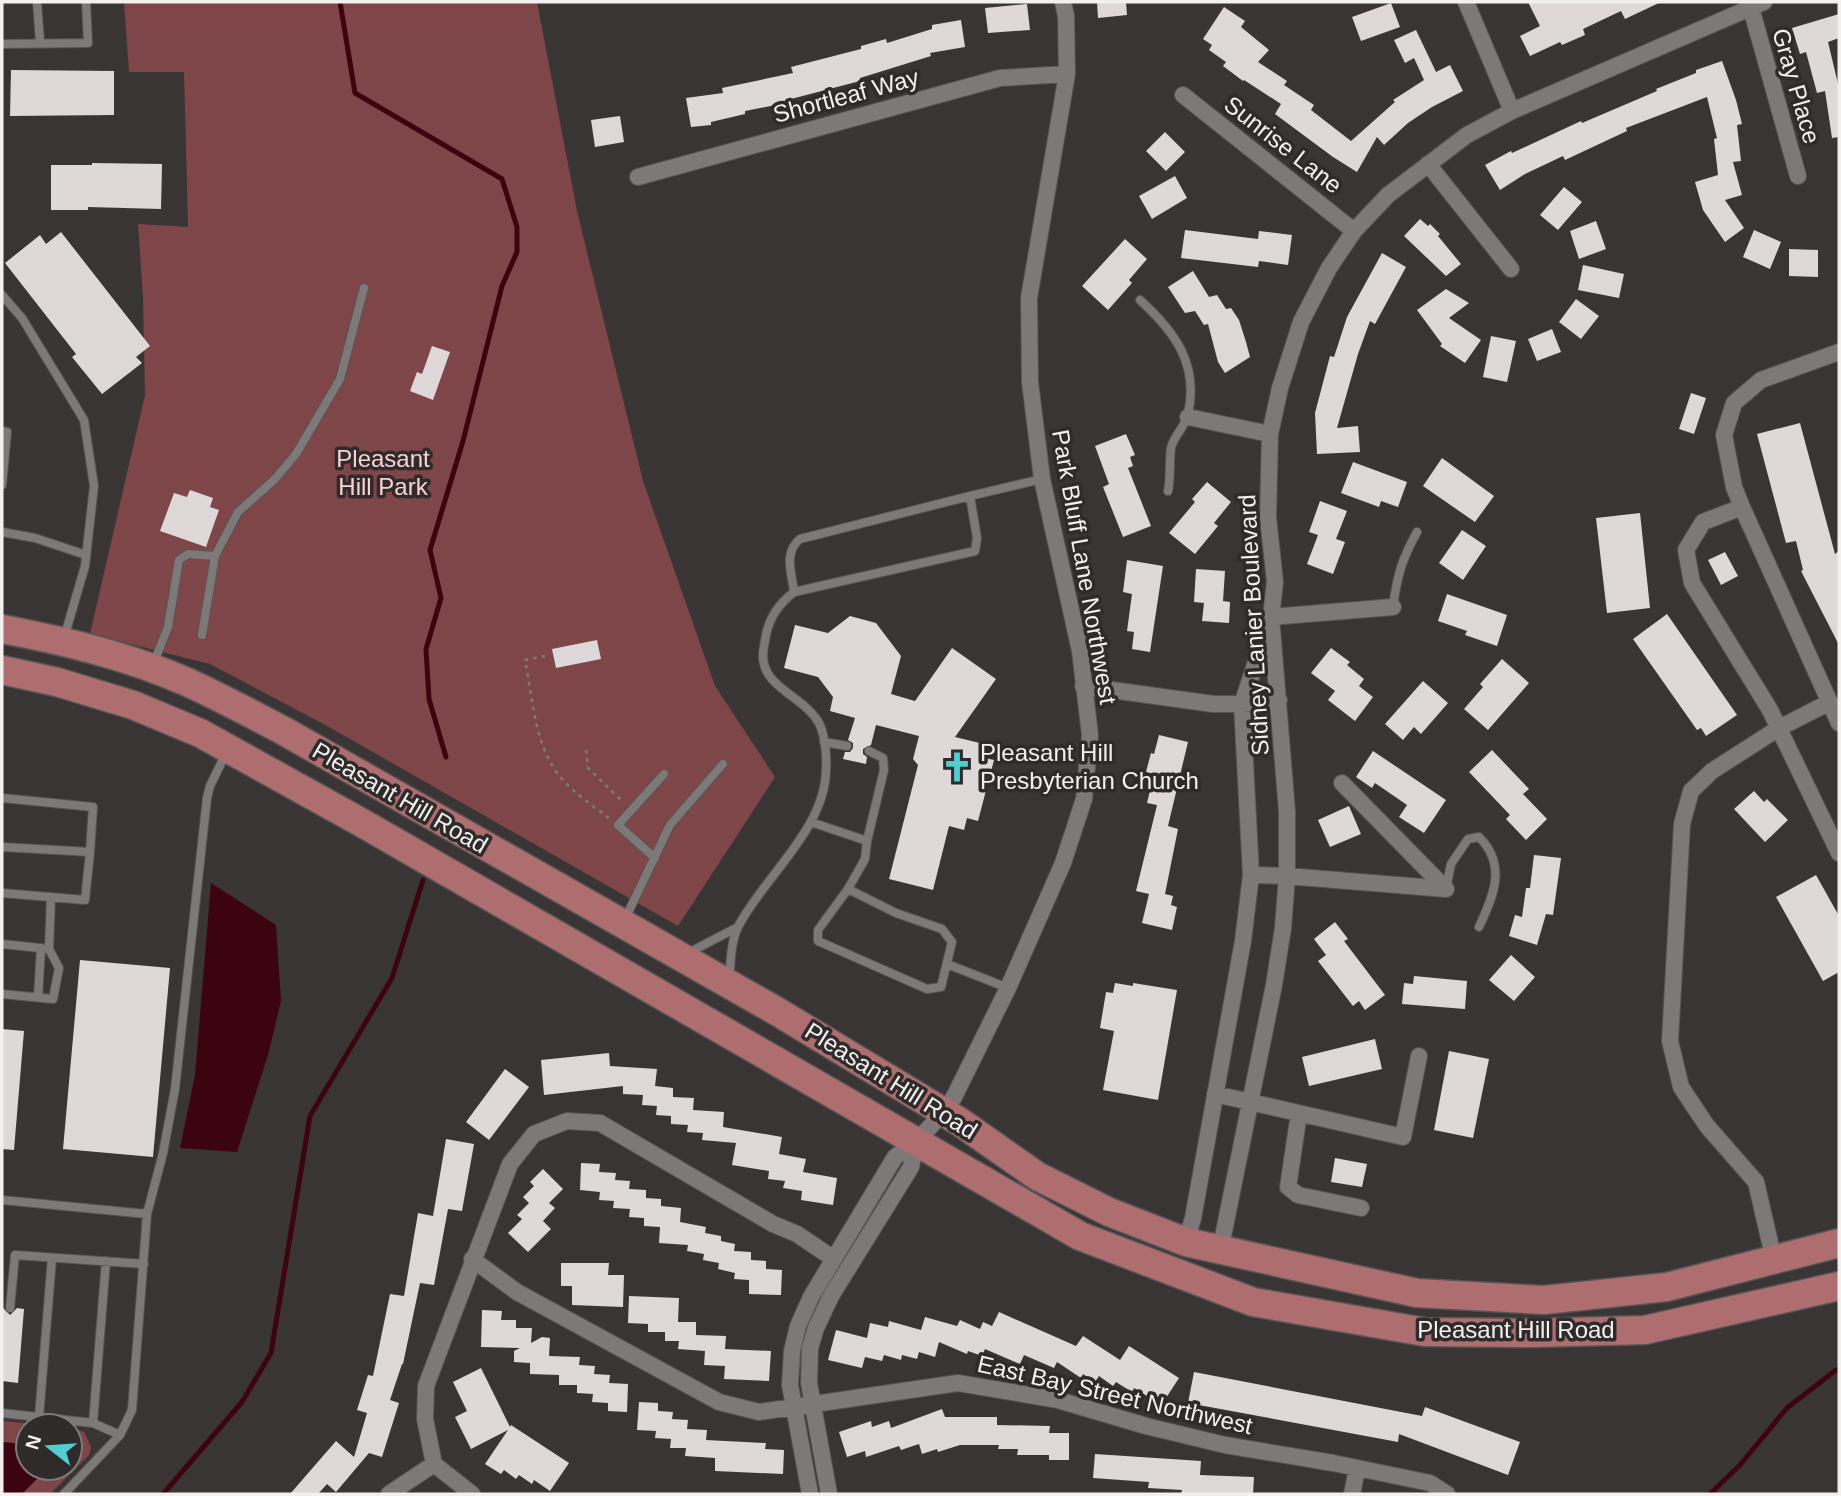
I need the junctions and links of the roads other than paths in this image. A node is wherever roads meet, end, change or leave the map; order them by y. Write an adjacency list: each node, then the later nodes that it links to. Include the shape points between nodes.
1 (37, 2): 6 (lane)
2 (86, 2): 6 (lane, via 88,43)
3 (1063, 2): 8 (street, Park Bluff Lane Northwest)
4 (1466, 2): 10 (street)
5 (1757, 5): 10 (street, Sidney Lanier Boulevard); 12 (street, Gray Place)
6 (40, 43): 7 (lane)
7 (2, 44)
8 (1067, 74): 13 (street, Shortleaf Way, via 1000,78); 23 (street, Park Bluff Lane Northwest, via 1029,298 1030,382)
9 (1183, 95): 14 (street, Sunrise Lane)
10 (1512, 111): 11 (street, Sidney Lanier Boulevard, via 1467,135)
11 (1428, 164): 14 (street, Sidney Lanier Boulevard, via 1388,195); 15 (street)
12 (1798, 176)
13 (638, 177)
14 (1354, 231): 22 (street, Sidney Lanier Boulevard, via 1301,322)
15 (1511, 269)
16 (364, 288): 31 (lane, via 340,379 296,454 238,512)
17 (2, 295): 30 (lane, via 22,318 84,420 94,486)
18 (1140, 300): 20 (lane, via 1164,322 1189,366)
19 (1839, 352): 27 (street, via 1761,380 1734,403 1724,435)
20 (1188, 417): 22 (street); 25 (lane, via 1173,440)
21 (2, 431): 24 (lane, via 7,432)
22 (1270, 434): 34 (street, Sidney Lanier Boulevard, via 1268,517 1275,582)
23 (1042, 479): 26 (lane); 40 (street, Park Bluff Lane Northwest, via 1080,651)
24 (2, 485)
25 (1168, 491)
26 (970, 496): 32 (lane, via 800,539 789,555); 32 (lane, via 975,551)
27 (1742, 508): 42 (street); 45 (street, via 1703,522 1686,550 1692,583)
28 (2, 532): 30 (lane)
29 (1416, 532): 33 (lane, via 1402,558)
30 (86, 555): 37 (lane)
31 (215, 556): 36 (lane); 38 (lane, via 188,554 178,560 168,627)
32 (794, 592): 46 (lane, via 773,612 762,657 778,687 795,696 819,724)
33 (1393, 607): 34 (street)
34 (1271, 618): 41 (street, Sidney Lanier Boulevard); 43 (street)
35 (2, 629): 37 (highway, Pleasant Hill Road)
36 (202, 635)
37 (63, 640): 38 (highway, Pleasant Hill Road)
38 (151, 668): 66 (highway, Pleasant Hill Road, via 284,731)
39 (2, 670): 48 (highway, Pleasant Hill Road, via 133,705)
40 (1083, 686): 43 (street); 74 (street, Park Bluff Lane Northwest, via 1090,735 1084,799 1063,863)
41 (1279, 700): 43 (street); 61 (street, Sidney Lanier Boulevard)
42 (1830, 702): 44 (street); 45 (street)
43 (1242, 704): 60 (street)
44 (1839, 723)
45 (1779, 728): 58 (street); 92 (street, via 1712,771 1691,791 1682,824 1670,1041 1681,1087 1707,1126 1756,1182)
46 (824, 742): 47 (lane); 54 (lane, via 827,771)
47 (847, 746)
48 (228, 748): 82 (highway, Pleasant Hill Road); 85 (lane, via 207,799 175,1088)
49 (869, 751): 55 (lane, via 883,758 884,770)
50 (723, 764): 59 (lane, via 670,825)
51 (664, 774): 59 (lane, via 618,825)
52 (1342, 783): 63 (street)
53 (2, 798): 57 (lane, via 93,807)
54 (811, 822): 55 (lane); 67 (lane)
55 (867, 841): 62 (lane, via 866,859)
56 (2, 847): 57 (lane)
57 (90, 852): 65 (lane, via 85,900)
58 (1839, 853)
59 (655, 858): 66 (lane)
60 (1251, 875): 61 (street); 78 (street)
61 (1287, 876): 63 (street); 79 (street, Sidney Lanier Boulevard, via 1274,985)
62 (848, 889): 72 (lane, via 942,929 952,942); 72 (lane, via 818,930 818,941 927,989 941,987)
63 (1446, 889): 68 (lane, via 1451,864 1468,839 1479,837 1490,849 1496,870 1492,899)
64 (2, 893): 65 (lane)
65 (51, 897): 70 (lane)
66 (622, 925): 71 (highway, Pleasant Hill Road)
67 (738, 927): 71 (lane); 73 (lane, via 730,959)
68 (1479, 927)
69 (2, 944): 70 (lane)
70 (45, 948): 76 (lane); 76 (lane, via 59,968 53,999)
71 (679, 957): 73 (highway, Pleasant Hill Road)
72 (947, 964): 74 (lane)
73 (730, 985): 80 (highway, Pleasant Hill Road)
74 (1009, 988): 80 (street, Park Bluff Lane Northwest)
75 (2, 993): 76 (lane)
76 (37, 997)
77 (1419, 1056): 81 (street, via 1403,1137)
78 (1215, 1094): 79 (street); 86 (street)
79 (1249, 1102): 81 (street); 88 (street, Sidney Lanier Boulevard)
80 (944, 1112): 82 (street, Park Bluff Lane Northwest); 86 (highway, Pleasant Hill Road, via 1037,1176 1109,1212)
81 (1299, 1113): 84 (street, via 1288,1187 1298,1195)
82 (916, 1142): 90 (street, Park Bluff Lane Northwest, via 895,1157); 95 (highway, Pleasant Hill Road, via 1080,1236 1253,1302 1424,1332 1644,1330); 97 (street, via 911,1167 816,1328 808,1374)
83 (2, 1199): 85 (lane)
84 (1361, 1208)
85 (147, 1214): 94 (lane)
86 (1186, 1242): 88 (highway, Pleasant Hill Road)
87 (1839, 1243): 92 (highway, Pleasant Hill Road)
88 (1220, 1251): 92 (highway, Pleasant Hill Road, via 1417,1293 1544,1300 1667,1287)
89 (52, 1258): 93 (lane); 96 (lane, via 15,1255); 99 (lane)
90 (834, 1258): 91 (street, via 600,1124 567,1121 534,1134 510,1164); 98 (street, Park Bluff Lane Northwest, via 798,1326 790,1376)
91 (472, 1259): 98 (street, East Bay Street Northwest, via 517,1292 719,1402 759,1412); 103 (street, via 426,1386 425,1419)
92 (1774, 1260)
93 (106, 1261): 94 (lane); 101 (lane)
94 (144, 1264): 102 (lane, via 132,1410)
95 (1839, 1286)
96 (10, 1308)
97 (813, 1405): 98 (street, East Bay Street Northwest); 104 (street, East Bay Street Northwest, via 958,1383 1058,1400 1212,1442); 109 (street)
98 (794, 1408): 108 (street, Park Bluff Lane Northwest)
99 (39, 1412)
100 (84, 1422): 101 (lane)
101 (93, 1423): 102 (lane)
102 (120, 1435): 105 (lane)
103 (434, 1464): 106 (street); 107 (street)
104 (1357, 1469): 110 (street); 111 (street, East Bay Street Northwest, via 1430,1483)
105 (64, 1494)
106 (390, 1494)
107 (472, 1494)
108 (810, 1494)
109 (829, 1494)
110 (1352, 1494)
111 (1447, 1494)

